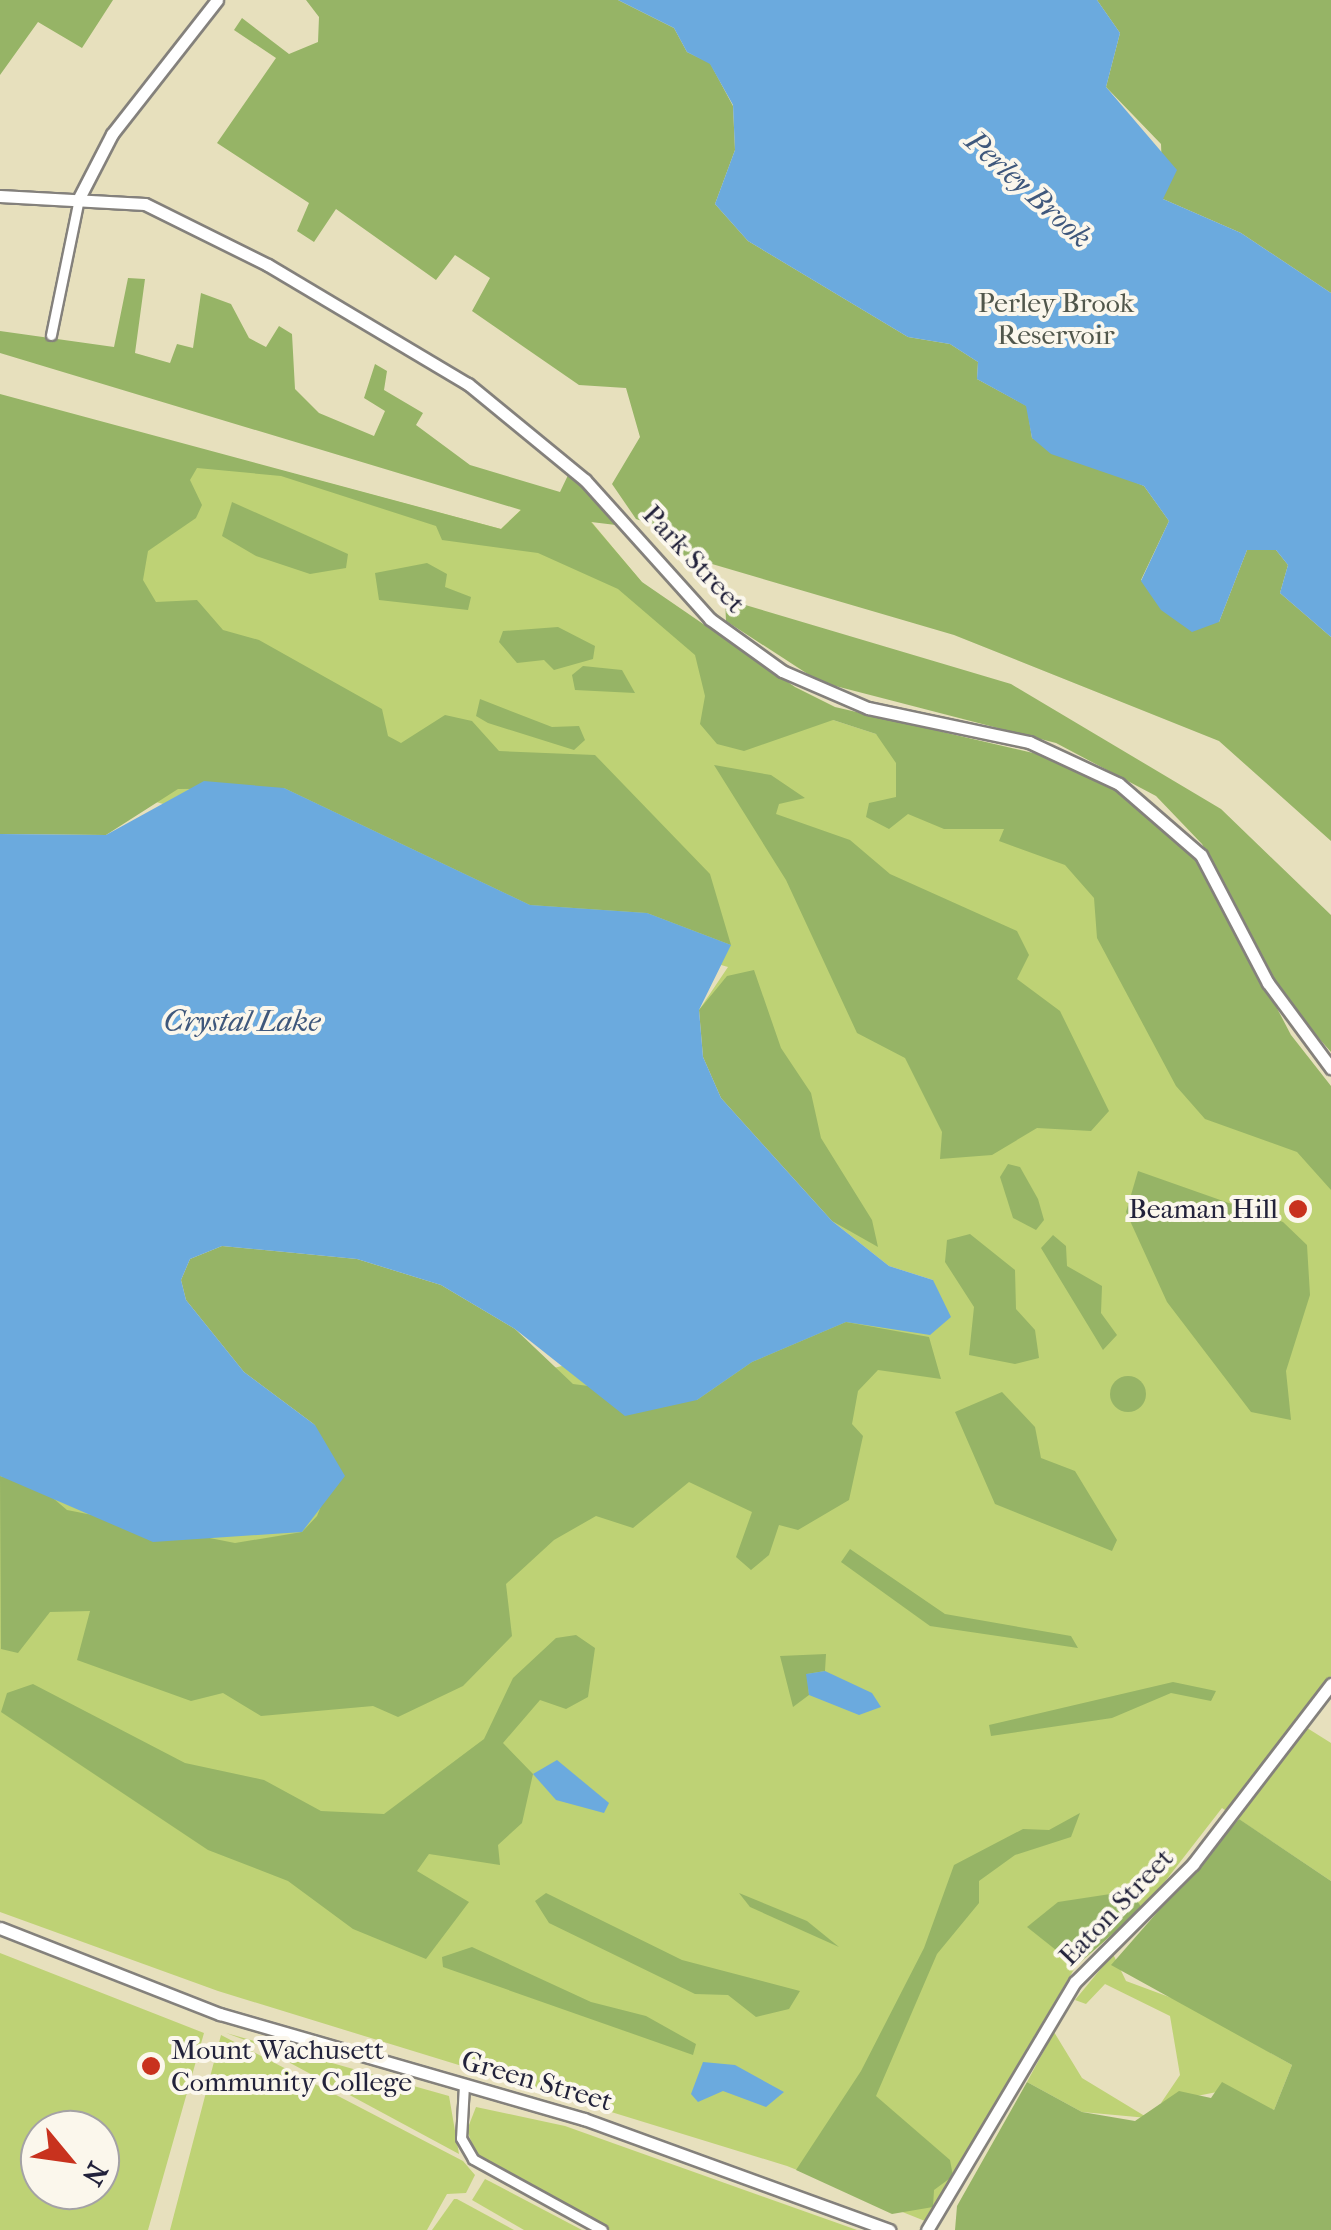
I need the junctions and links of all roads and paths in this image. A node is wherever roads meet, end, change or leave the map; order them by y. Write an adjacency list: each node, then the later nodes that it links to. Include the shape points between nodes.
1 (217, 0): 3 (street, via 112,134)
2 (0, 196): 3 (street, Park Street)
3 (79, 198): 4 (street); 5 (street, Park Street, via 164,211 426,353 579,474 710,619 796,679 868,708 1029,742 1130,791 1201,855 1268,983)
4 (51, 335)
5 (1331, 1068)
6 (1331, 1684): 11 (street, Eaton Street, via 1193,1864 1076,1982)
7 (0, 1928): 8 (street, Green Street, via 220,2014)
8 (464, 2086): 9 (street, via 461,2138 473,2159); 10 (street, Green Street, via 688,2153)
9 (602, 2230)
10 (889, 2230)
11 (928, 2230)

